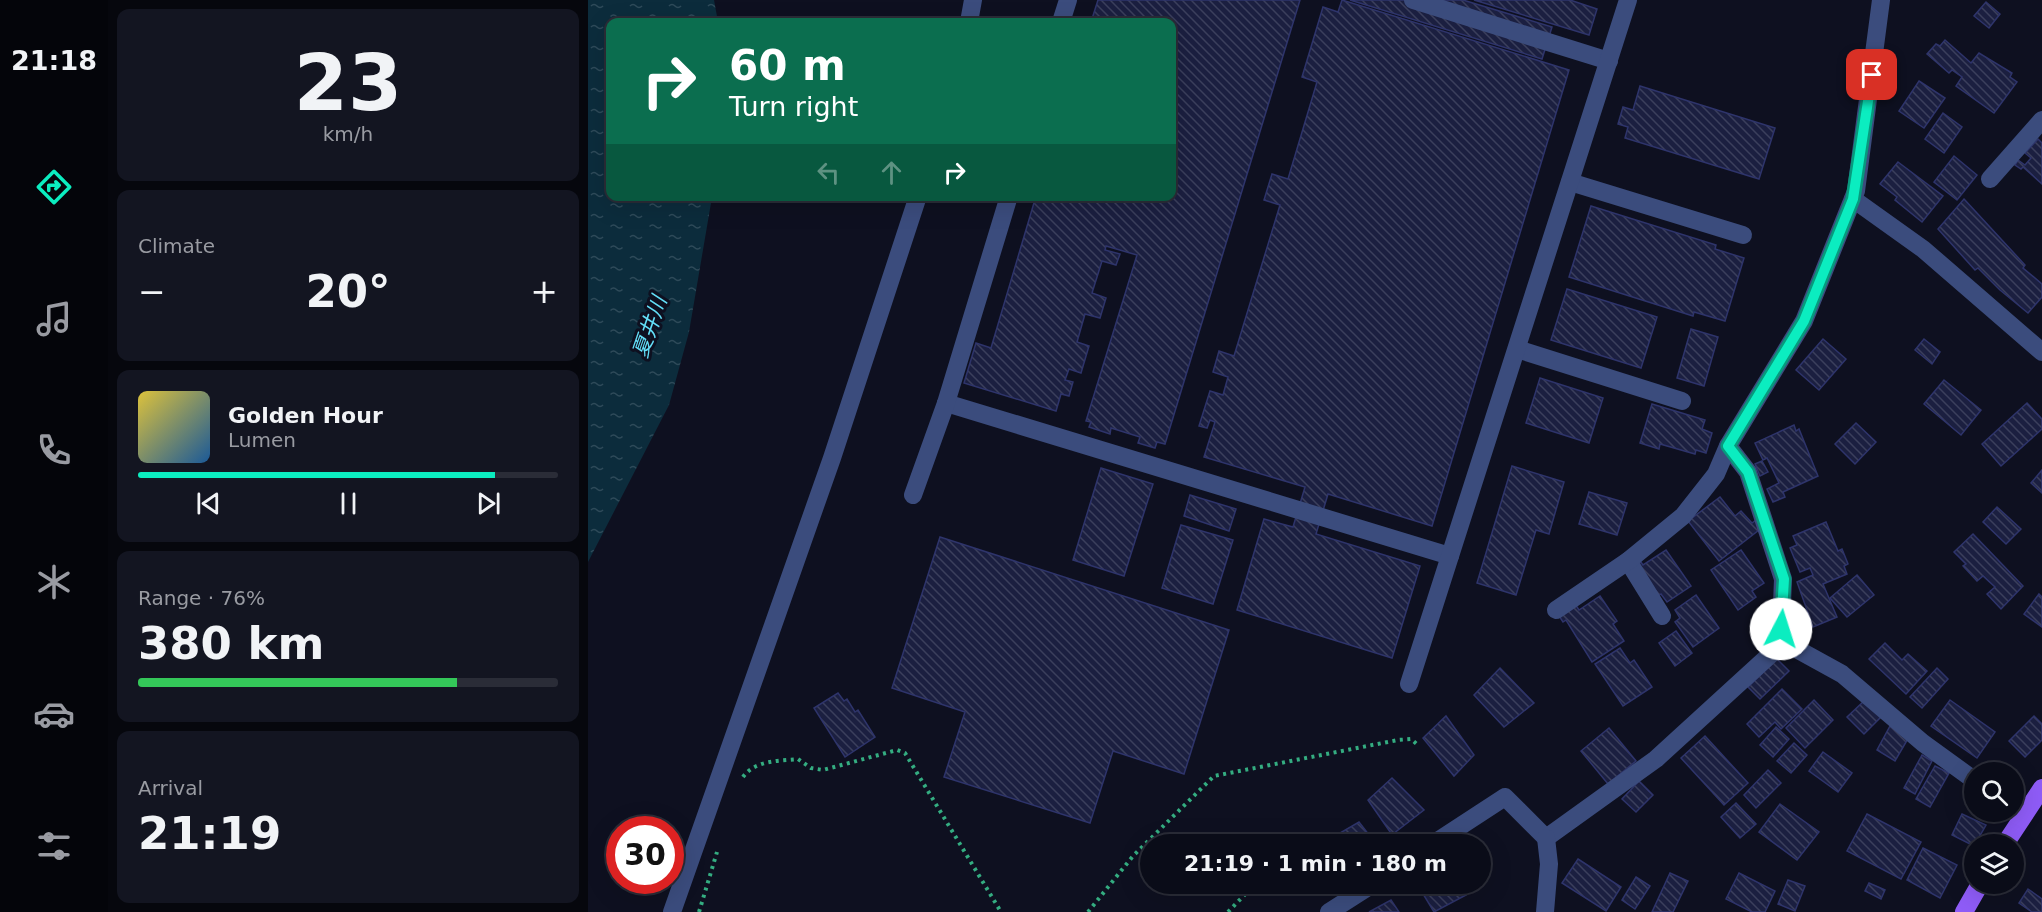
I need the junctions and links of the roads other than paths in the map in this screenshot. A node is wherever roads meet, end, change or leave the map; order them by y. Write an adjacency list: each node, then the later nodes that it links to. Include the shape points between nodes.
1 (973, 0): 6 (street)
2 (1068, 0): 7 (street)
3 (1413, 0): 8 (street)
4 (1628, 0): 8 (street)
5 (1881, 0): 12 (street)
6 (970, 18)
7 (1062, 18)
8 (1609, 61): 11 (street)
9 (2042, 120): 10 (street)
10 (1990, 179)
11 (1570, 182): 15 (street); 16 (street)
12 (1853, 199): 17 (street, via 1923,249); 20 (street, via 1804,321)
13 (916, 201): 35 (street, via 832,458)
14 (1007, 201): 19 (street)
15 (1743, 235)
16 (1517, 349): 18 (street); 22 (street)
17 (2042, 352)
18 (1682, 401)
19 (946, 403): 21 (street); 22 (street)
20 (1728, 446): 23 (street, via 1716,474 1683,516); 26 (street, via 1748,472 1784,579 1781,629)
21 (913, 495)
22 (1450, 556): 27 (street)
23 (1628, 561): 24 (street); 25 (street)
24 (1556, 610)
25 (1662, 616)
26 (1785, 638): 28 (street, via 1793,647 1842,674); 32 (street, via 1656,759)
27 (1409, 684)
28 (1964, 773)
29 (2042, 788): 30 (main road)
30 (2024, 807)
31 (1448, 834): 32 (street, via 1505,797)
32 (1545, 838): 37 (street, via 1549,864)
33 (1357, 894): 36 (street)
34 (1974, 894): 38 (main road)
35 (672, 912)
36 (1329, 912)
37 (1545, 912)
38 (1964, 912)

